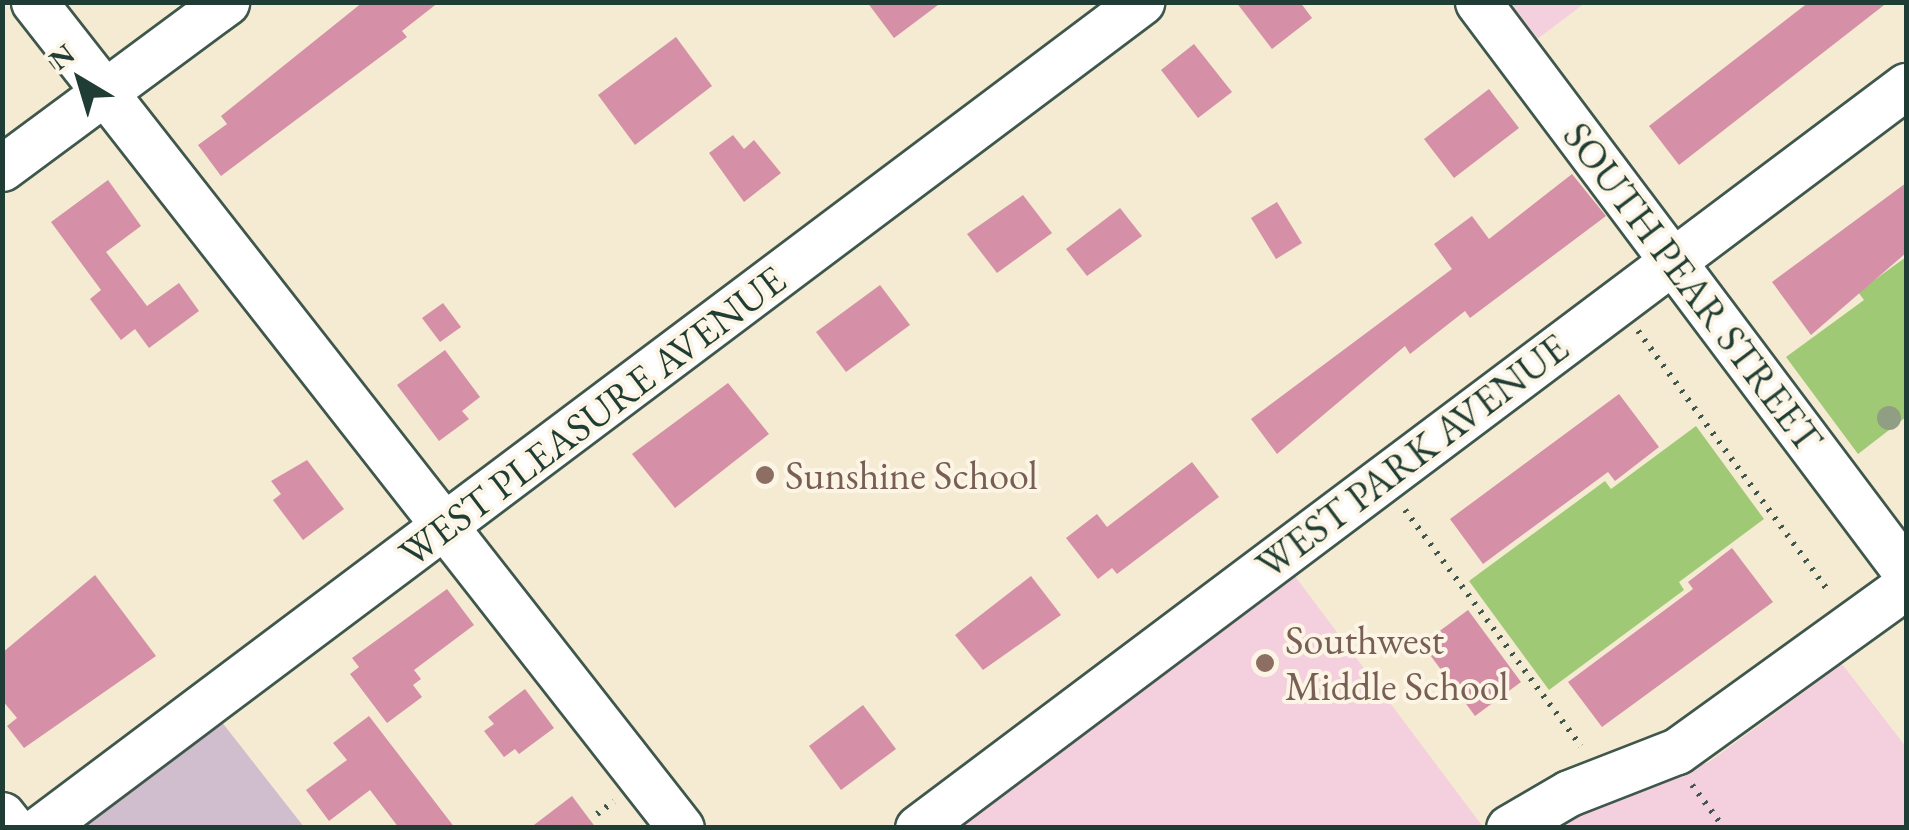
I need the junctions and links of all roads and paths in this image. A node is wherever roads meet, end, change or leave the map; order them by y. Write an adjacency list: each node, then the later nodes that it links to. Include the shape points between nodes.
1 (34, 2): 6 (street)
2 (226, 2): 6 (street)
3 (1142, 2): 11 (street, WEST PLEASURE AVENUE)
4 (1478, 2): 8 (street, SOUTH PEAR STREET)
5 (1906, 86): 8 (street, WEST PARK AVENUE)
6 (103, 92): 7 (street); 11 (street)
7 (2, 168)
8 (1674, 258): 12 (street, SOUTH PEAR STREET); 22 (street, WEST PARK AVENUE)
9 (1634, 326): 14 (path)
10 (1399, 502): 15 (path)
11 (445, 526): 20 (street, WEST PLEASURE AVENUE); 21 (street)
12 (1906, 572)
13 (1906, 586): 23 (street, via 1677,751 1570,793)
14 (1830, 592)
15 (1580, 746)
16 (1686, 776): 18 (path)
17 (2, 815): 19 (street)
18 (1718, 820): 24 (path); 25 (path)
19 (12, 828)
20 (40, 828)
21 (681, 828)
22 (918, 828)
23 (1509, 828)
24 (1708, 828)
25 (1724, 828)

